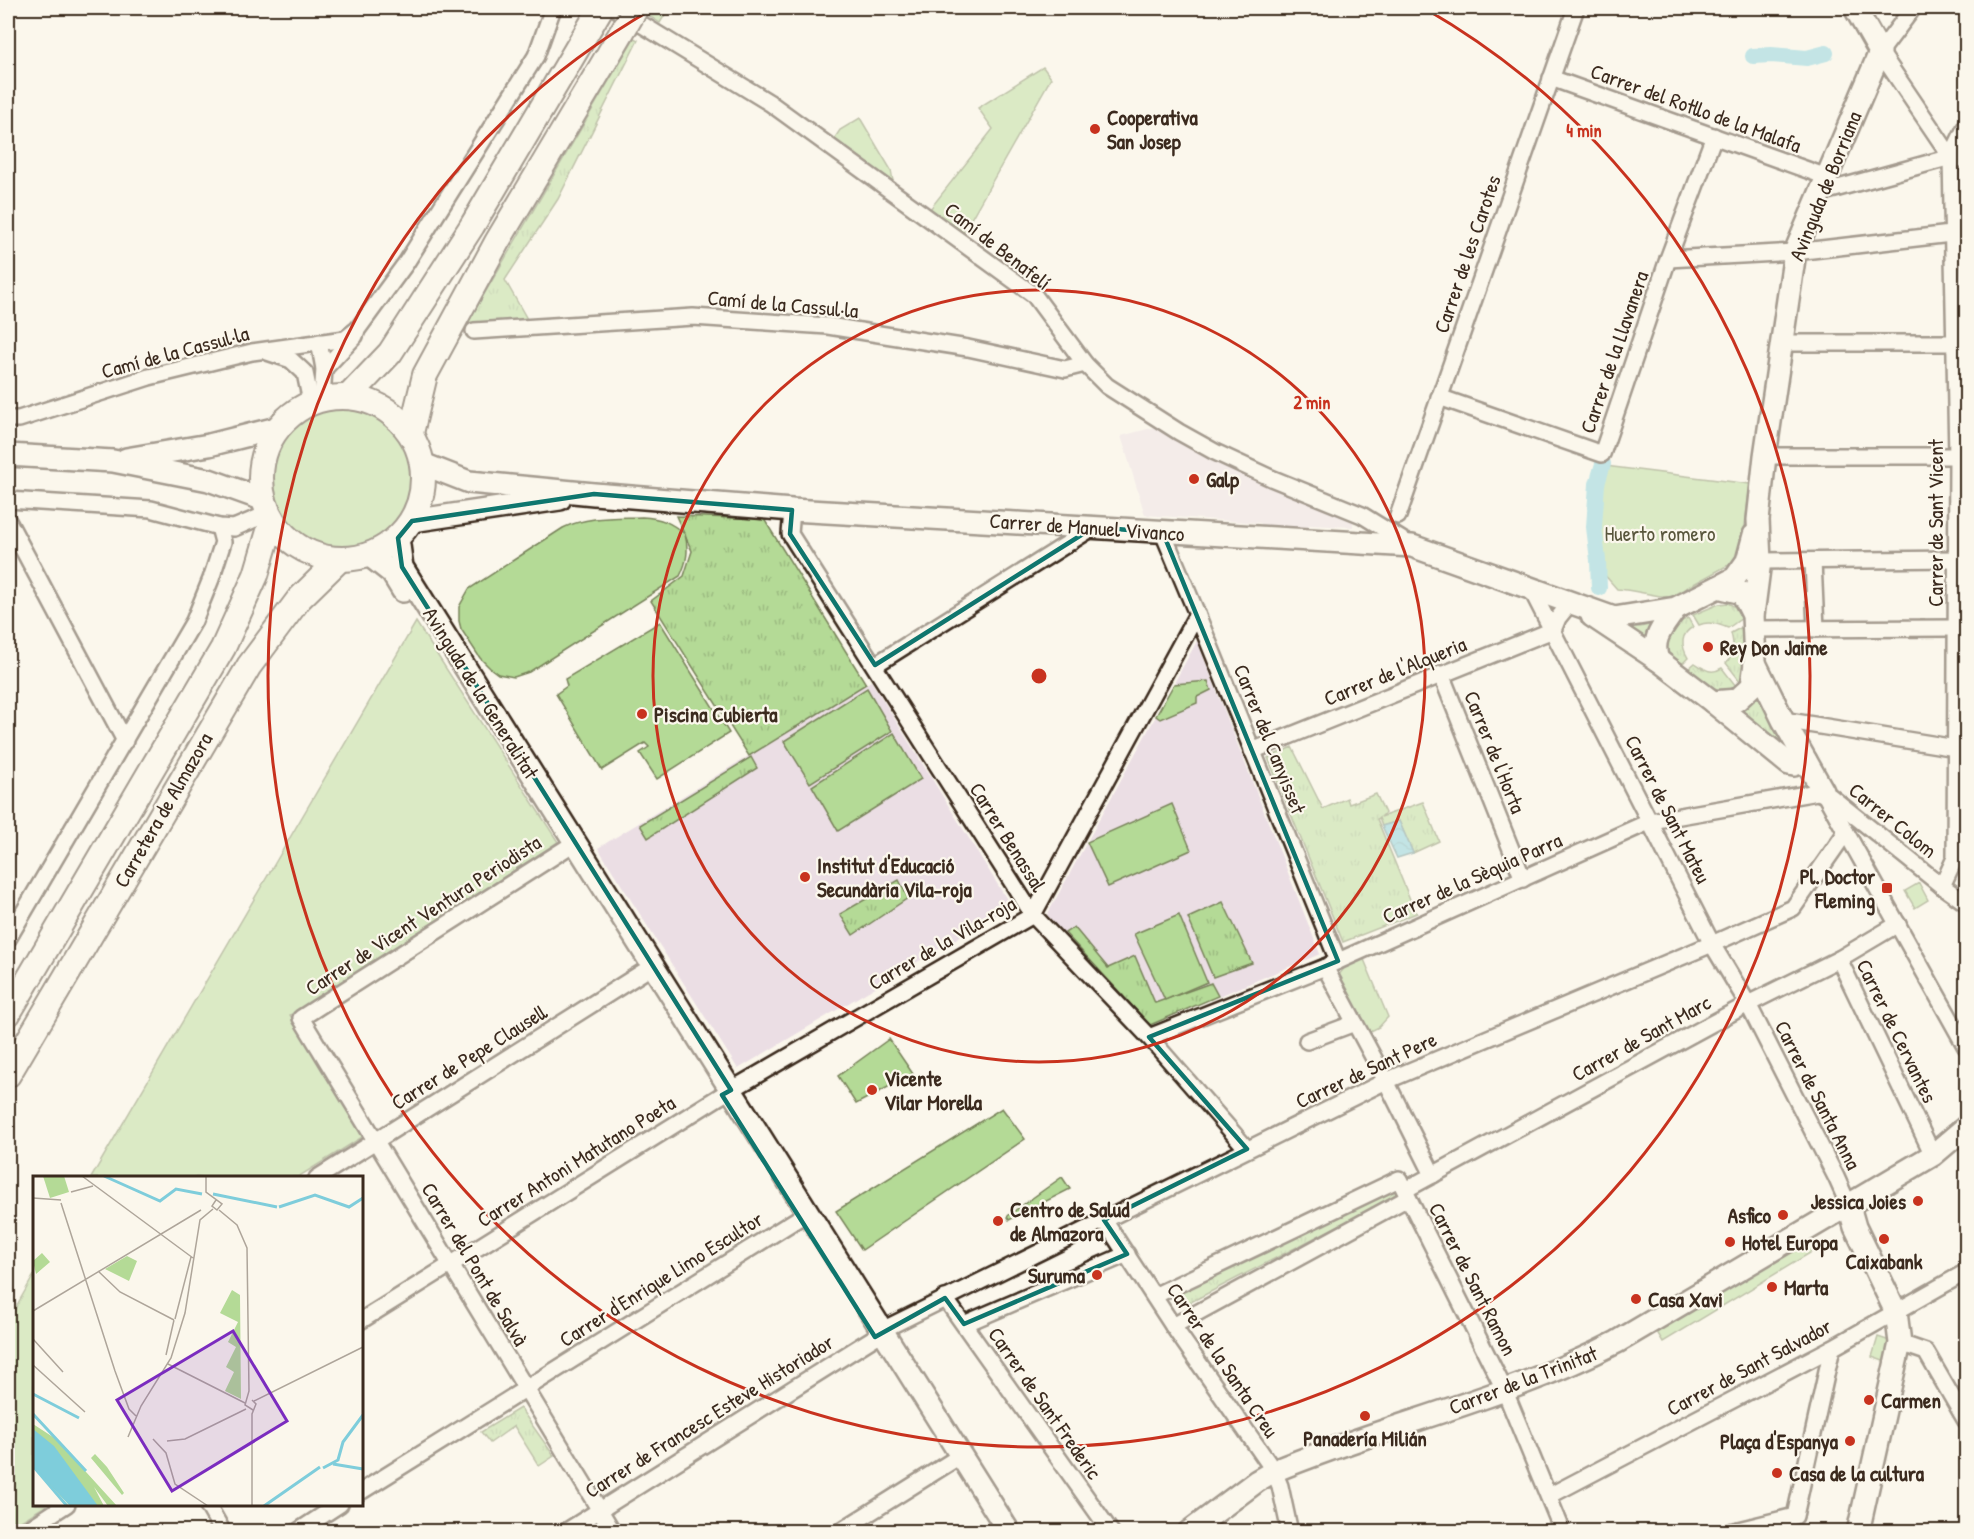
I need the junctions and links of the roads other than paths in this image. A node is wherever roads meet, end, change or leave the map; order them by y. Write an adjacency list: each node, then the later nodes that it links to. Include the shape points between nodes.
1 (552, 8): 19 (street, via 536,56 406,263)
2 (601, 8): 28 (main road, via 472,226 390,353)
3 (615, 8): 24 (street, Camí de Benafelí, via 770,103 1034,295)
4 (636, 8): 33 (main road, bridge, via 498,242 425,375)
5 (1576, 8): 9 (street, Carrer de les Carotes)
6 (1855, 8): 8 (street)
7 (1912, 8): 8 (street, Avinguda de Borriana)
8 (1880, 52): 12 (street); 13 (street, Avinguda de Borriana)
9 (1551, 78): 11 (street, Carrer del Rotllo de la Malafa); 29 (street, Carrer de les Carotes)
10 (1966, 126): 12 (street)
11 (1714, 136): 13 (street, Carrer del Rotllo de la Malafa); 16 (street, Carrer de la Llavanera)
12 (1959, 158): 13 (street); 14 (street, Carrer de Sant Vicent)
13 (1823, 185): 15 (street, Avinguda de Borriana)
14 (1951, 234): 15 (street); 17 (street, Carrer de Sant Vicent)
15 (1795, 252): 16 (street); 21 (street, Avinguda de Borriana)
16 (1668, 259): 29 (street, Carrer de la Llavanera, via 1602,454)
17 (1959, 284): 22 (street, Carrer de Sant Vicent)
18 (474, 332): 24 (street, Camí de la Cassul·la, via 693,317 828,326 968,348 1065,369)
19 (351, 334): 20 (street, Camí de la Cassul·la); 25 (street, via 355,336)
20 (312, 343): 23 (street, Camí de la Cassul·la); 25 (street); 26 (street, via 302,354)
21 (1782, 343): 22 (street); 35 (street, Avinguda de Borriana)
22 (1954, 344): 27 (street, Carrer de Sant Vicent)
23 (261, 350): 26 (street, via 291,360); 31 (street, Camí de la Cassul·la, via 149,377)
24 (1085, 364): 41 (street, Camí de Benafelí, via 1107,386 1179,432)
25 (324, 369): 30 (street)
26 (305, 373): 30 (street)
27 (1961, 379): 38 (street, Carrer de Sant Vicent)
28 (350, 395): 30 (main road); 33 (main road, via 385,407)
29 (1439, 397): 44 (street, Carrer de les Carotes)
30 (317, 400): 32 (main road)
31 (13, 419)
32 (277, 428): 36 (street, via 209,445); 43 (main road, via 264,449)
33 (411, 433): 37 (main road)
34 (8, 455): 36 (street)
35 (1766, 456): 38 (street); 45 (street, Avinguda de Borriana)
36 (113, 461): 43 (street, via 209,480)
37 (423, 464): 39 (street, Carrer de Manuel Vivanco, via 469,482); 49 (main road, via 423,494)
38 (1960, 466): 54 (street, Carrer de Sant Vicent)
39 (594, 494): 42 (street, Carrer de Manuel Vivanco); 49 (street, Carrer de Manuel Vivanco)
40 (8, 500): 47 (street, via 151,509)
41 (1340, 507): 51 (street, via 1361,524); 52 (street, Camí de Benafelí, via 1362,515)
42 (792, 510): 48 (street, Carrer de Manuel Vivanco); 70 (street, Carrer Benassal, via 790,534)
43 (267, 512): 47 (street, via 234,528); 55 (main road, via 301,549); 95 (main road, Carretera de Almazora, via 256,575 223,648)
44 (1398, 516)
45 (1758, 520): 56 (street, Avinguda de Borriana); 59 (street, Avinguda de Borriana, via 1747,561 1735,578)
46 (8, 521): 75 (street)
47 (219, 527): 75 (street, via 223,542 194,621)
48 (1094, 527): 50 (street, Carrer de Manuel Vivanco); 70 (street)
49 (405, 530): 53 (main road); 83 (street, Avinguda de la Generalitat, via 402,567)
50 (1163, 532): 51 (street, Carrer de Manuel Vivanco); 63 (street, Carrer del Canyisset)
51 (1358, 543): 52 (street, Carrer de Manuel Vivanco)
52 (1412, 546): 58 (street, Carrer de Manuel Vivanco)
53 (369, 555): 55 (main road); 83 (street, Avinguda de la Generalitat, via 392,573)
54 (1956, 559): 57 (street); 62 (street, Carrer de Sant Vicent)
55 (339, 560): 101 (main road, Carretera de Almazora, via 299,599 249,666)
56 (1761, 561): 57 (street); 64 (street, Avinguda de Borriana)
57 (1813, 561): 65 (street)
58 (1530, 587): 60 (street, Carrer de Manuel Vivanco); 67 (street, Carrer de Sant Mateu)
59 (1718, 587): 61 (street); 64 (street, via 1742,593)
60 (1571, 603): 61 (street, via 1614,618); 67 (street, via 1557,618); 68 (street)
61 (1676, 608): 68 (street, via 1657,636 1654,650)
62 (1961, 608): 66 (street, Carrer de Sant Vicent)
63 (1197, 614): 77 (street, Carrer del Canyisset); 87 (street, Carrer de la Vila-roja)
64 (1754, 622): 65 (street); 69 (street)
65 (1816, 628): 66 (street)
66 (1956, 628): 73 (street, Carrer de Sant Vicent)
67 (1553, 630): 71 (street, Carrer de l'Alqueria); 81 (street, Carrer de Sant Mateu)
68 (1658, 660): 72 (street)
69 (1755, 663): 72 (street, via 1752,686 1737,700); 74 (street)
70 (875, 665): 87 (street, Carrer Benassal)
71 (1441, 674): 77 (street, Carrer de l'Alqueria); 84 (street, Carrer de l'Horta)
72 (1713, 702): 78 (street, via 1789,764)
73 (1961, 704): 76 (street, Carrer de Sant Vicent)
74 (1783, 720): 76 (street); 78 (street)
75 (125, 741): 89 (street)
76 (1956, 748): 80 (street, Carrer de Sant Vicent)
77 (1252, 751): 92 (street, Carrer del Canyisset)
78 (1806, 760): 79 (street)
79 (1823, 791): 81 (street, Carrer de la Sèquia Parra); 82 (street); 85 (street, Carrer Colom)
80 (1961, 799): 85 (street, Carrer de Sant Vicent, via 1955,858)
81 (1651, 821): 84 (street, Carrer de la Sèquia Parra); 90 (street, Carrer de Sant Mateu)
82 (1846, 831): 88 (street); 90 (street, Carrer de Sant Pere, via 1793,908)
83 (572, 845): 93 (street, Avinguda de la Generalitat); 96 (street, Carrer de Vicent Ventura Periodista)
84 (1523, 879): 92 (street, Carrer de la Sèquia Parra)
85 (1942, 886): 86 (street, Carrer Colom)
86 (1966, 903)
87 (1033, 915): 98 (street, Carrer Benassal); 103 (street, Carrer de la Vila-roja)
88 (1898, 924): 91 (street, Carrer de Sant Marc); 100 (street)
89 (8, 939)
90 (1712, 944): 94 (street, Carrer de Sant Mateu); 102 (street, Carrer de Sant Pere)
91 (1839, 959): 94 (street, Carrer de Sant Marc); 107 (street, Carrer de Cervantes)
92 (1332, 964): 97 (street, Carrer del Canyisset); 98 (street, Carrer de la Sèquia Parra)
93 (648, 968): 103 (street, Avinguda de la Generalitat); 105 (street, Carrer de Pepe Clausell)
94 (1748, 1004): 108 (street, Carrer de Sant Marc); 111 (street, Carrer de Santa Anna)
95 (8, 1014)
96 (301, 1018): 105 (street, Carrer del Pont de Salvà)
97 (1355, 1023): 99 (street); 102 (street, Carrer del Canyisset)
98 (1149, 1037): 106 (street, Carrer Benassal)
99 (1307, 1041)
100 (1966, 1047)
101 (8, 1075)
102 (1386, 1081): 106 (street, Carrer de Sant Pere); 108 (street, Carrer del Canyisset)
103 (727, 1092): 112 (street, Avinguda de la Generalitat); 115 (street, Carrer Antoni Matutano Poeta)
104 (1966, 1127): 107 (street, Carrer de la Trinitat)
105 (376, 1140): 109 (street, Carrer de Pepe Clausell); 115 (street, Carrer del Pont de Salvà)
106 (1247, 1149): 113 (street, Carrer de Sant Pere)
107 (1933, 1155): 111 (street, Carrer de la Trinitat)
108 (1432, 1175): 110 (street, Carrer de Sant Marc)
109 (320, 1176)
110 (1404, 1189): 117 (street, Carrer de Sant Marc); 122 (street, Carrer de Sant Marc); 127 (street, Carrer de Sant Ramon)
111 (1849, 1206): 119 (street, via 1855,1227); 127 (street, Carrer de la Trinitat, via 1617,1342)
112 (803, 1215): 123 (street, Avinguda de la Generalitat); 126 (street, Carrer d'Enrique Limo Escultor)
113 (1104, 1220): 114 (street, Carrer de la Santa Creu); 118 (street, Carrer de Sant Pere)
114 (1127, 1254): 117 (street, Carrer de la Santa Creu); 121 (street)
115 (451, 1264): 120 (street, Carrer Antoni Matutano Poeta); 126 (street, Carrer del Pont de Salvà)
116 (1966, 1272): 119 (street, Carrer de Sant Salvador)
117 (1155, 1296): 122 (street, Carrer de la Santa Creu)
118 (945, 1298): 121 (street, Carrer de Sant Frederic); 123 (street, Carrer de Sant Pere)
119 (1896, 1312): 124 (street); 125 (street, Carrer de Sant Salvador)
120 (363, 1319)
121 (964, 1324): 145 (street, Carrer de Sant Frederic)
122 (1173, 1326): 130 (street, Carrer de la Santa Creu)
123 (879, 1333): 129 (street, Avinguda de la Generalitat); 136 (street, Carrer de Francesc Esteve Historiador)
124 (1900, 1342): 128 (street, via 1926,1352); 150 (street)
125 (1832, 1348): 132 (street, Carrer de Sant Salvador); 149 (street, via 1795,1516)
126 (526, 1388): 131 (street, Carrer d'Enrique Limo Escultor); 136 (street, Carrer del Pont de Salvà)
127 (1504, 1389): 130 (street, Carrer de la Trinitat); 132 (street, Carrer de Sant Ramon)
128 (1966, 1421)
129 (957, 1458): 142 (street); 143 (street, Avinguda de la Generalitat); 144 (street, Avinguda de la Generalitat)
130 (1274, 1472): 146 (street, Carrer de la Trinitat); 147 (street, Carrer de la Santa Creu)
131 (363, 1490)
132 (1549, 1496): 148 (street, Carrer de Sant Ramon)
133 (64, 1506): 137 (street)
134 (208, 1506): 138 (street)
135 (337, 1506): 139 (street)
136 (600, 1509): 140 (street, Carrer de Francesc Esteve Historiador); 141 (street, Carrer del Pont de Salvà)
137 (24, 1532)
138 (223, 1532)
139 (297, 1532)
140 (565, 1532)
141 (613, 1532)
142 (839, 1532)
143 (997, 1532)
144 (1010, 1532)
145 (1111, 1532)
146 (1189, 1532)
147 (1290, 1532)
148 (1563, 1532)
149 (1730, 1532)
150 (1858, 1532)

